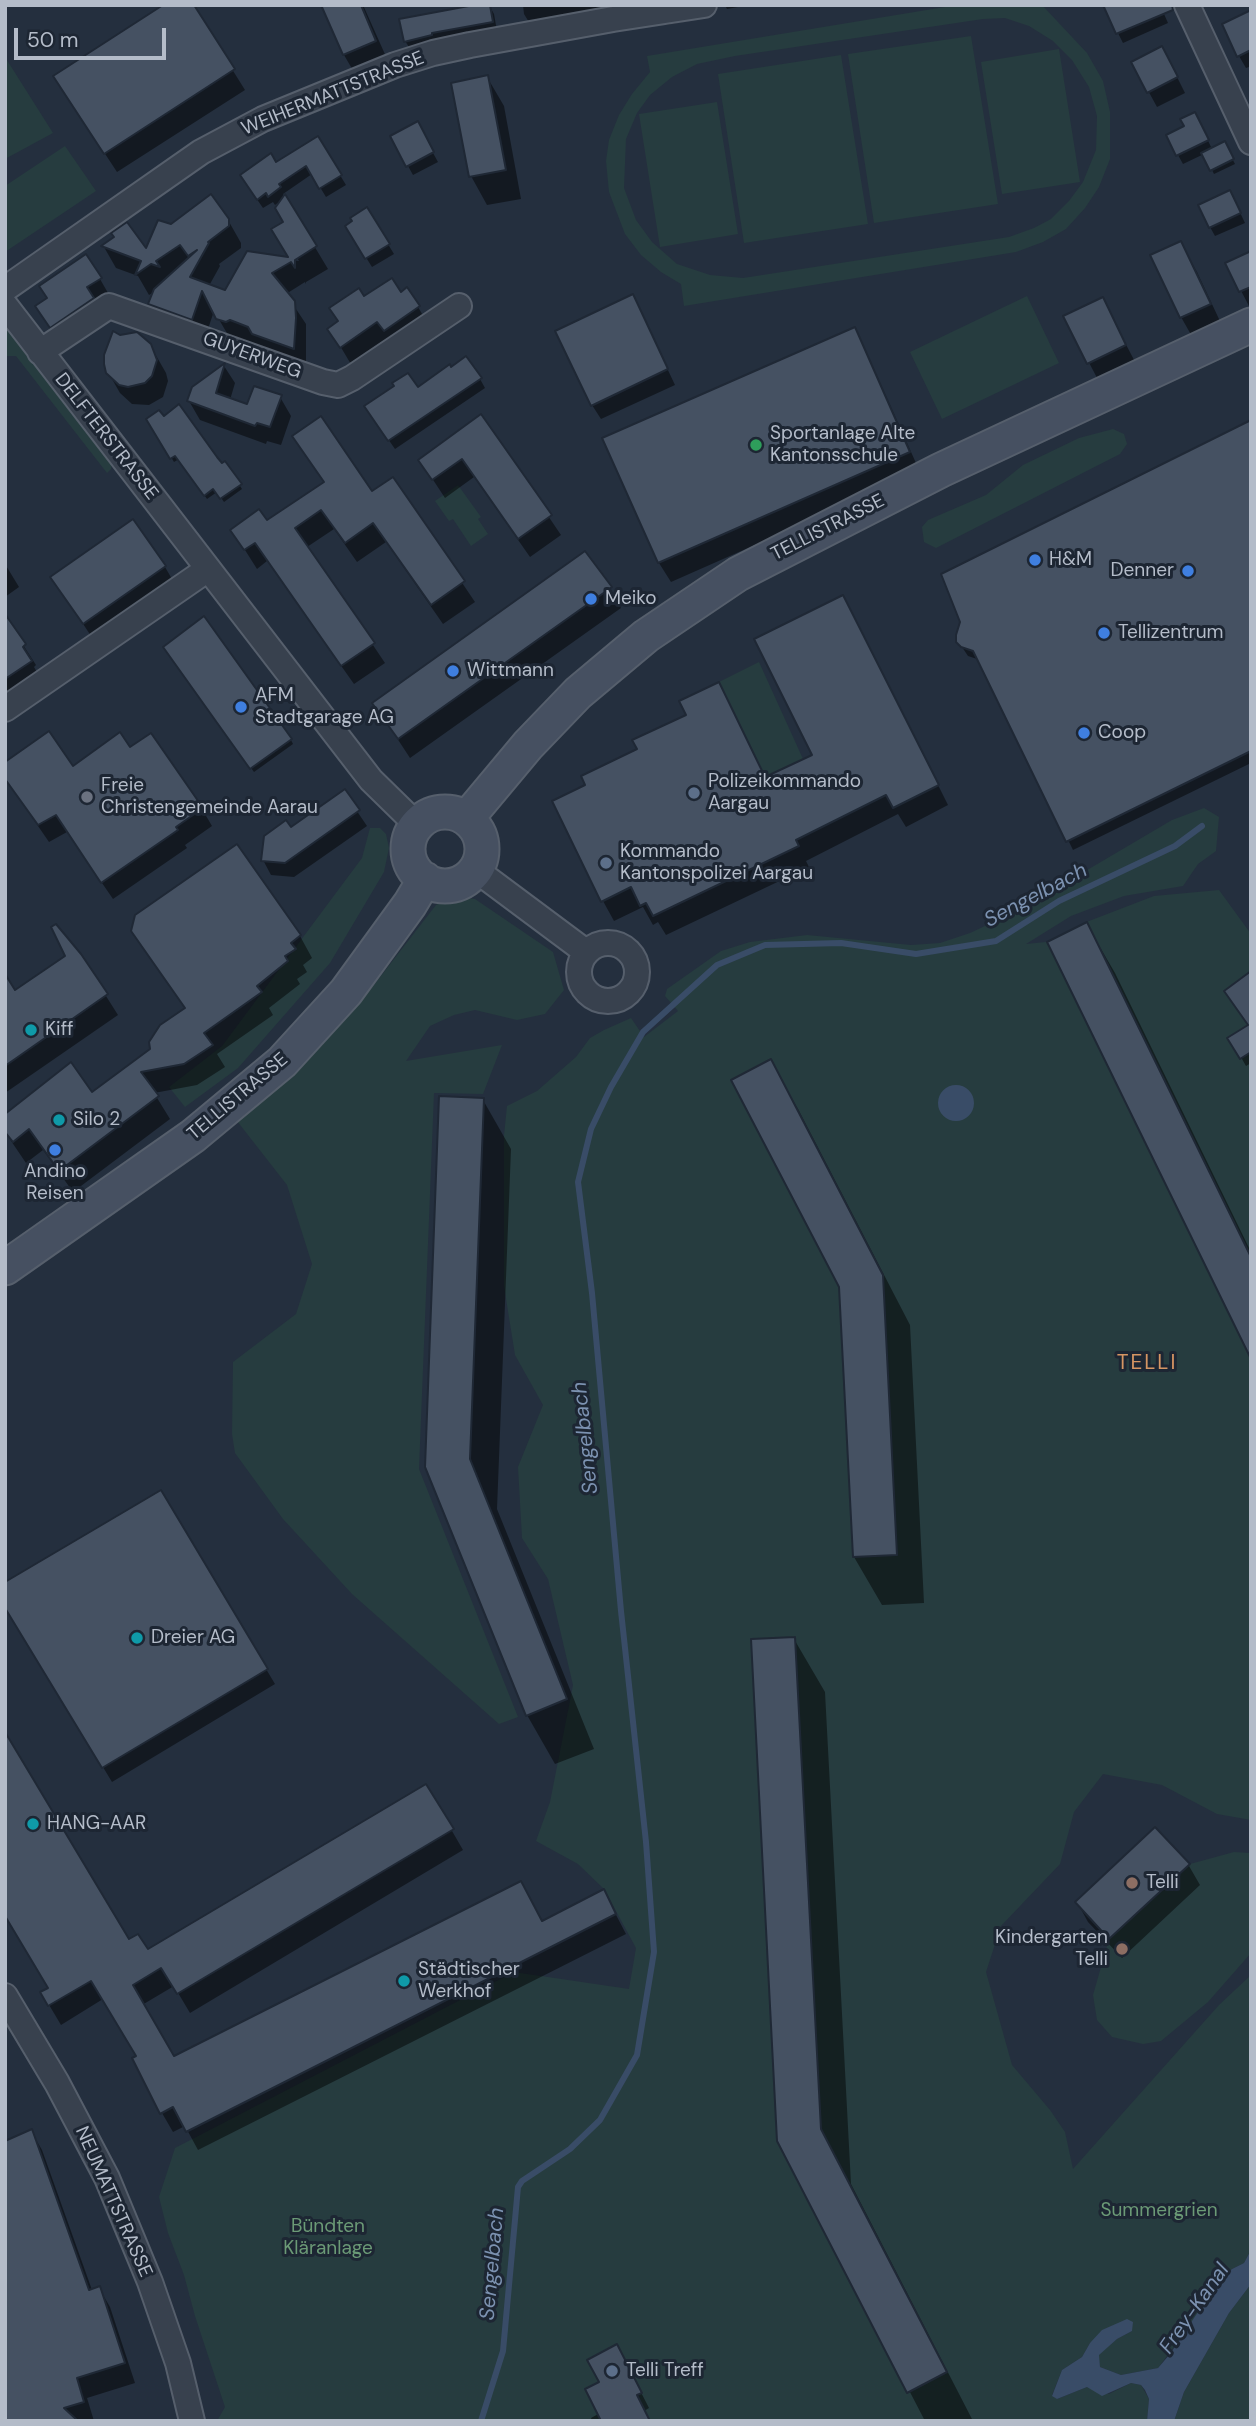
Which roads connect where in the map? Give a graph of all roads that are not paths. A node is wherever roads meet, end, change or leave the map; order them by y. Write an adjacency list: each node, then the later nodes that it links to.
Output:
1 (705, 5): 4 (street, WEIHERMATTSTRASSE)
2 (1187, 5): 3 (street)
3 (1251, 142)
4 (5, 289)
5 (5, 305): 8 (street, DELFTERSTRASSE)
6 (459, 306): 8 (street, GUYERWEG)
7 (1251, 325): 11 (main road, TELLISTRASSE)
8 (40, 352): 9 (street, DELFTERSTRASSE)
9 (208, 569): 10 (street); 12 (street, DELFTERSTRASSE)
10 (5, 709)
11 (467, 818): 12 (main road); 13 (main road)
12 (417, 825): 14 (main road)
13 (476, 870): 14 (main road); 15 (street)
14 (425, 879): 16 (main road, TELLISTRASSE)
15 (586, 952)
16 (5, 1268)
17 (5, 1996): 18 (street, NEUMATTSTRASSE)
18 (192, 2421)

